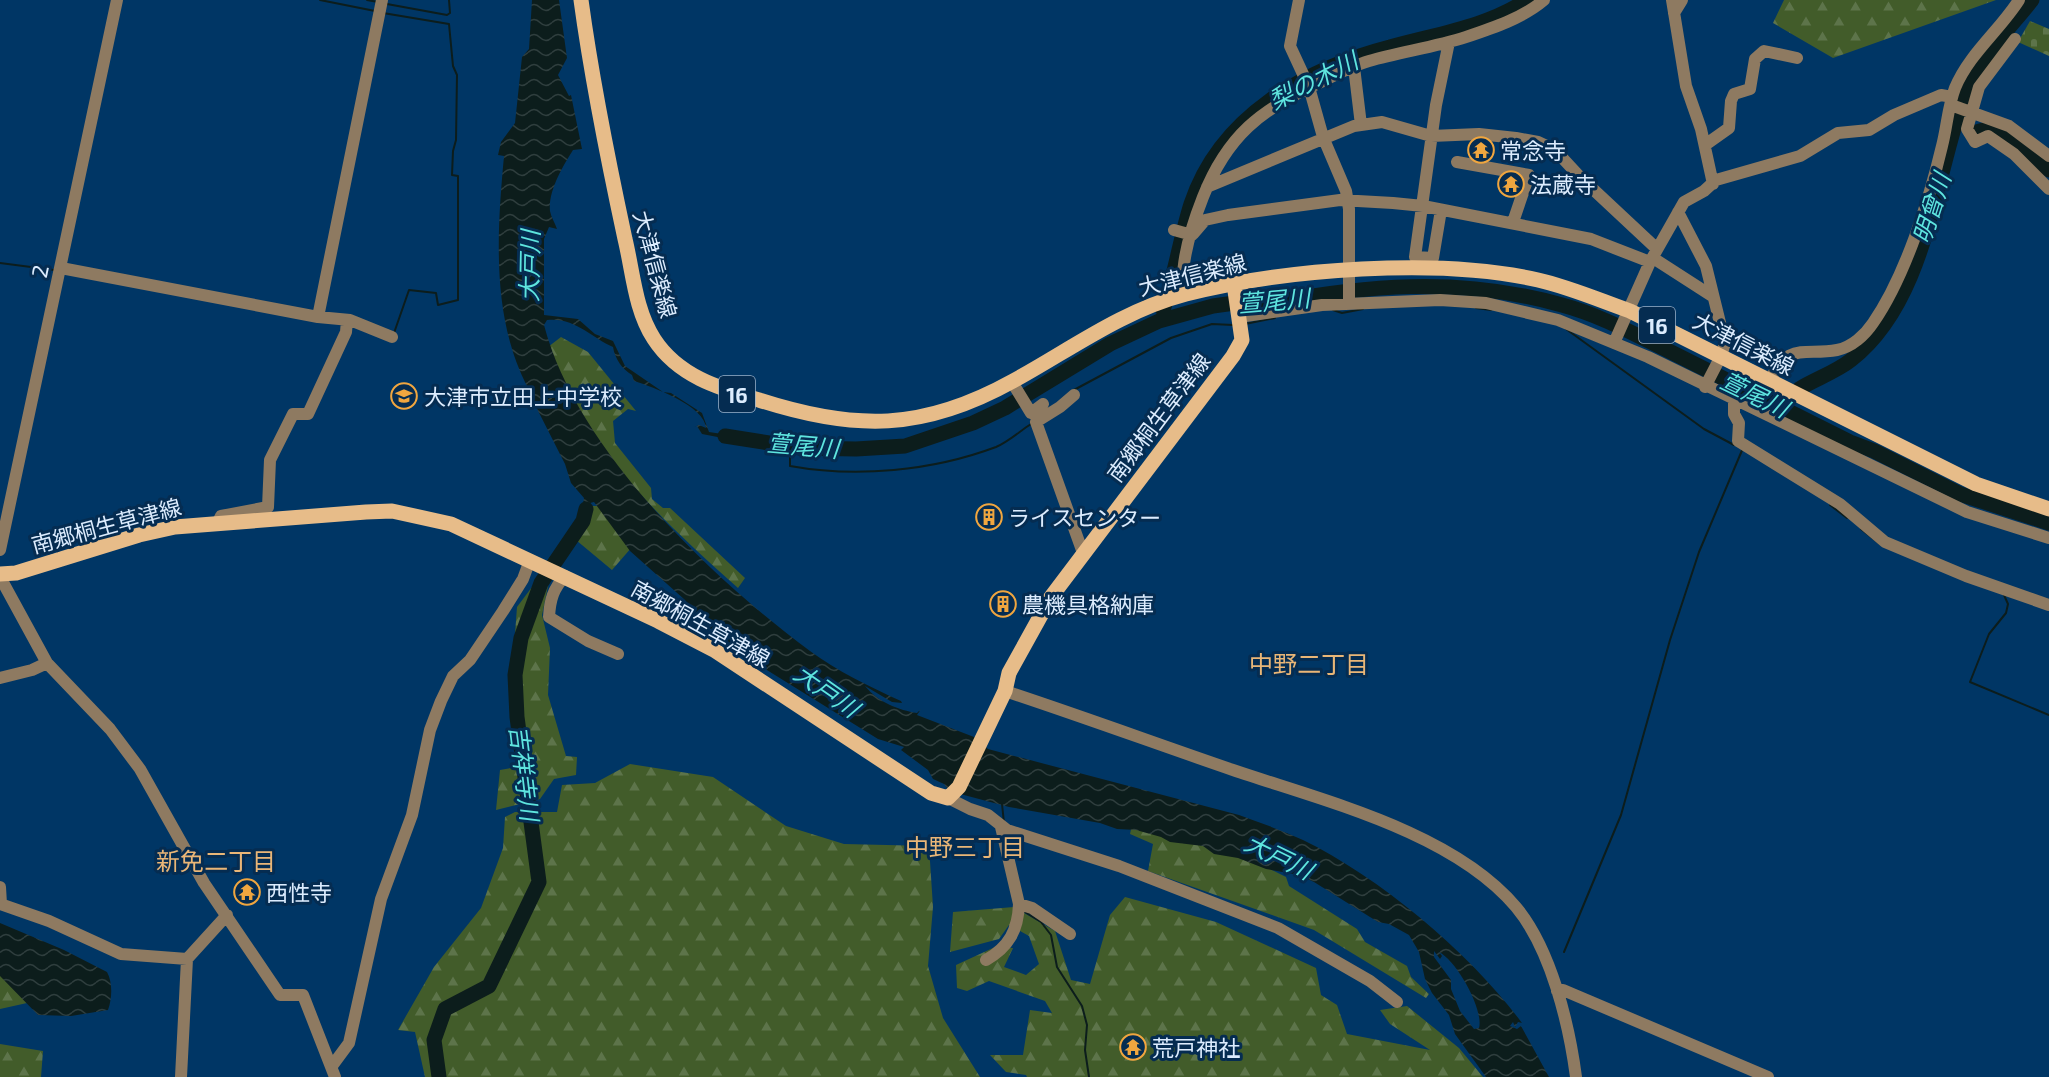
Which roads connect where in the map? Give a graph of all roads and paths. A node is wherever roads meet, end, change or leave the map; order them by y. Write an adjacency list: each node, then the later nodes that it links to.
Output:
1 (117, 0): 34 (street, 2)
2 (382, 0): 42 (street)
3 (581, 0): 48 (main road, 大津信楽線 / 16)
4 (1299, 0): 14 (street)
5 (1544, 0): 11 (street)
6 (1671, 0): 9 (street)
7 (1682, 0): 9 (street)
8 (2019, 0): 15 (street)
9 (1674, 13): 19 (street)
10 (2015, 39): 15 (street)
11 (1452, 40): 13 (street); 17 (street)
12 (1797, 58): 19 (street)
13 (1354, 67): 14 (street); 16 (street)
14 (1306, 81): 18 (street); 23 (street)
15 (1959, 106): 20 (street); 22 (street); 24 (street); 47 (street)
16 (1361, 125): 17 (street); 18 (street)
17 (1431, 136): 26 (street); 32 (street)
18 (1323, 137): 23 (street); 25 (street)
19 (1705, 145): 22 (street)
20 (2049, 156)
21 (1457, 162): 29 (street)
22 (1713, 184): 28 (street)
23 (1207, 187): 31 (street)
24 (2049, 189)
25 (1348, 201): 26 (street); 31 (street); 35 (street)
26 (1423, 206): 27 (street); 33 (street)
27 (1441, 210): 29 (street); 33 (street)
28 (1678, 212): 32 (street); 38 (street)
29 (1513, 222): 32 (street)
30 (1174, 230): 31 (street)
31 (1192, 235): 37 (street)
32 (1653, 257): 38 (street); 40 (street)
33 (1423, 263): 35 (main road, 大津信楽線 / 16); 40 (main road, 大津信楽線 / 16)
34 (62, 268): 42 (street); 56 (street, 2)
35 (1348, 275): 36 (main road, 大津信楽線 / 16); 39 (street)
36 (1234, 286): 37 (main road, 大津信楽線 / 16); 41 (main road, 南郷桐生草津線)
37 (1179, 296): 48 (main road, 大津信楽線 / 16)
38 (1712, 296): 46 (street)
39 (1349, 304): 41 (street); 45 (street)
40 (1628, 314): 45 (street); 46 (main road, 大津信楽線 / 16)
41 (1239, 315): 57 (main road, 南郷桐生草津線)
42 (318, 317): 43 (street)
43 (347, 320): 44 (street); 54 (street)
44 (392, 338)
45 (1615, 341): 49 (street)
46 (1719, 359): 47 (main road, 大津信楽線 / 16); 49 (street)
47 (1770, 381): 53 (main road, 大津信楽線 / 16)
48 (1014, 385): 52 (street)
49 (1706, 385): 51 (street)
50 (1074, 395): 57 (street)
51 (1734, 400): 55 (street); 61 (street)
52 (1043, 404)
53 (2049, 509)
54 (218, 522): 58 (main road, 南郷桐生草津線); 59 (main road, 南郷桐生草津線)
55 (2049, 538)
56 (0, 550)
57 (1083, 553): 65 (main road, 南郷桐生草津線)
58 (530, 560): 60 (main road, 南郷桐生草津線); 77 (street)
59 (0, 576): 63 (street)
60 (564, 576): 62 (street); 66 (main road, 南郷桐生草津線)
61 (2049, 605)
62 (618, 654)
63 (47, 663): 64 (street); 71 (street)
64 (0, 678)
65 (1005, 691): 66 (main road, 南郷桐生草津線); 75 (street)
66 (951, 796): 67 (street)
67 (1004, 828): 70 (street); 76 (street)
68 (0, 887): 69 (street)
69 (0, 904): 73 (street)
70 (1019, 904): 72 (street); 74 (street)
71 (227, 915): 73 (street); 77 (street)
72 (1070, 933)
73 (187, 959): 78 (street)
74 (986, 960)
75 (1557, 991): 79 (street); 80 (street)
76 (1397, 1002)
77 (334, 1071)
78 (181, 1077)
79 (1576, 1077)
80 (1768, 1077)

